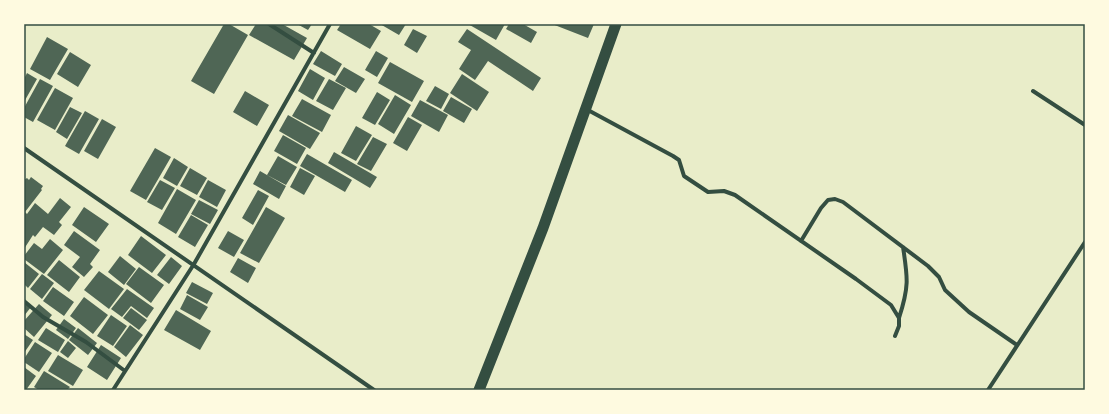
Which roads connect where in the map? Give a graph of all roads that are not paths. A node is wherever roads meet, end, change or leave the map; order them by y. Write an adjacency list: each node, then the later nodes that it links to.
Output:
1 (269, 24): 4 (street)
2 (330, 24): 4 (street)
3 (616, 24): 6 (highway)
4 (314, 53): 12 (street)
5 (1033, 91): 7 (street)
6 (586, 108): 9 (street); 20 (highway)
7 (1085, 125)
8 (24, 148): 12 (street)
9 (801, 241): 11 (street); 14 (street)
10 (1085, 242): 16 (street)
11 (903, 247): 14 (street); 16 (street)
12 (194, 264): 17 (street); 19 (street)
13 (24, 301): 17 (street)
14 (899, 318): 15 (street)
15 (894, 336)
16 (1017, 345): 21 (street)
17 (124, 371): 18 (street)
18 (113, 390)
19 (374, 390)
20 (479, 390)
21 (988, 390)

